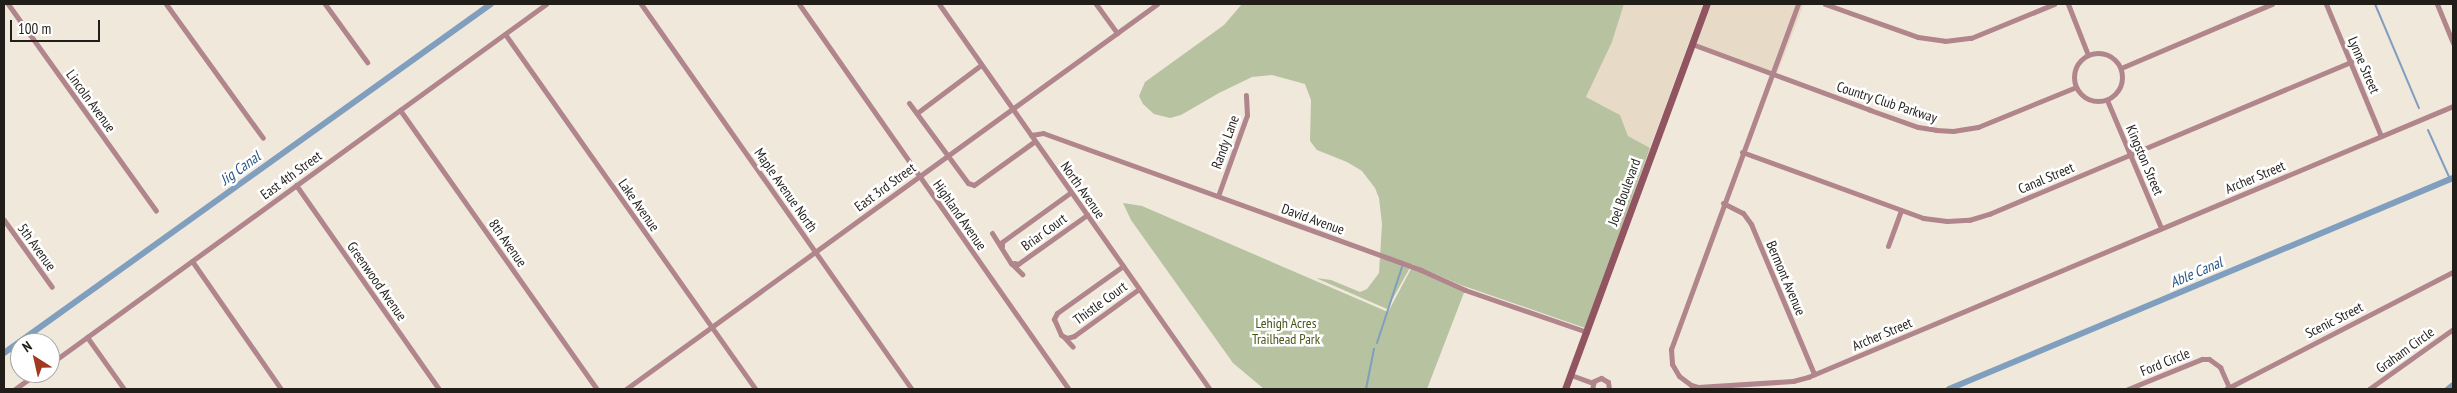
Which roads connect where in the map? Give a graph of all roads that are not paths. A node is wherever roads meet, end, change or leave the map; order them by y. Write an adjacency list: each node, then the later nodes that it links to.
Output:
1 (8, 4): 49 (street, Lincoln Avenue)
2 (166, 4): 38 (street)
3 (325, 4): 23 (street)
4 (546, 4): 19 (street, East 4th Street)
5 (641, 4): 56 (street, Maple Avenue North)
6 (798, 4): 43 (street, Highland Avenue)
7 (938, 4): 25 (street, North Avenue)
8 (1096, 4): 18 (street)
9 (1157, 4): 18 (street, East 3rd Street)
10 (1707, 4): 21 (main road, Joel Boulevard)
11 (1798, 4): 27 (street, Archer Street)
12 (1825, 4): 13 (street)
13 (2054, 4)
14 (2068, 4): 22 (street)
15 (2272, 4): 26 (street)
16 (2326, 4): 24 (street, Lynne Street)
17 (2437, 4): 20 (street)
18 (1117, 33): 33 (street, East 3rd Street)
19 (504, 34): 34 (street, East 4th Street); 64 (street, Lake Avenue)
20 (2453, 43)
21 (1692, 44): 27 (street, Country Club Parkway); 66 (main road, Joel Boulevard)
22 (2088, 55): 26 (street); 28 (street)
23 (367, 62)
24 (2351, 62): 37 (street, Lynne Street); 41 (street, Canal Street)
25 (981, 65): 33 (street, North Avenue); 35 (street)
26 (2121, 68): 30 (street)
27 (1771, 73): 28 (street, Country Club Parkway); 40 (street, Archer Street)
28 (2076, 87): 30 (street)
29 (1246, 96): 46 (street, Randy Lane)
30 (2107, 100): 41 (street, Kingston Street)
31 (910, 102): 35 (street)
32 (2453, 106): 37 (street, Archer Street)
33 (1012, 109): 36 (street, North Avenue); 42 (street, East 3rd Street)
34 (400, 110): 44 (street, East 4th Street); 77 (street, 8th Avenue)
35 (916, 112): 42 (street)
36 (1031, 135): 39 (street, North Avenue); 46 (street, David Avenue)
37 (2381, 136): 52 (street, Archer Street)
38 (263, 138)
39 (1036, 141): 42 (street); 45 (street, North Avenue)
40 (1742, 152): 47 (street, Archer Street); 48 (street, Canal Street)
41 (2130, 154): 48 (street, Canal Street); 52 (street, Kingston Street)
42 (948, 156): 43 (street, East 3rd Street)
43 (920, 176): 56 (street, East 3rd Street); 81 (street, Highland Avenue)
44 (296, 185): 57 (street, East 4th Street); 76 (street, Greenwood Avenue)
45 (1071, 192): 50 (street, North Avenue); 54 (street, Briar Court)
46 (1218, 196): 66 (street, David Avenue)
47 (1723, 203): 71 (street, Bermont Avenue); 71 (street, Archer Street)
48 (1901, 210): 55 (street)
49 (156, 211)
50 (1087, 215): 58 (street, Briar Court); 59 (street, North Avenue)
51 (4, 220): 62 (street, 5th Avenue)
52 (2162, 228): 71 (street, Archer Street)
53 (992, 233): 54 (street, Briar Court)
54 (1002, 246): 58 (street, Briar Court)
55 (1888, 246)
56 (815, 252): 64 (street, East 3rd Street); 80 (street, Maple Avenue North)
57 (192, 262): 68 (street, East 4th Street); 75 (street)
58 (1014, 263): 61 (street, Briar Court)
59 (1123, 266): 63 (street, North Avenue); 67 (street, Thistle Court)
60 (2453, 272): 86 (street, Scenic Street)
61 (1022, 274)
62 (52, 287)
63 (1139, 289): 67 (street, Thistle Court); 82 (street, North Avenue)
64 (711, 328): 78 (street, East 3rd Street); 79 (street, Lake Avenue)
65 (2453, 329): 87 (street, Graham Circle)
66 (1587, 332): 72 (main road, Joel Boulevard)
67 (1064, 336): 69 (street)
68 (88, 337): 70 (street, East 4th Street); 74 (street)
69 (1073, 347)
70 (60, 357)
71 (1814, 374)
72 (1570, 376): 73 (street); 83 (main road, Joel Boulevard)
73 (1592, 386): 84 (street)
74 (124, 389)
75 (281, 389)
76 (439, 389)
77 (597, 389)
78 (626, 389)
79 (755, 389)
80 (912, 389)
81 (1070, 389)
82 (1210, 389)
83 (1565, 389)
84 (1609, 389)
85 (2128, 389): 86 (street, Ford Circle)
86 (2229, 389)
87 (2369, 389)

